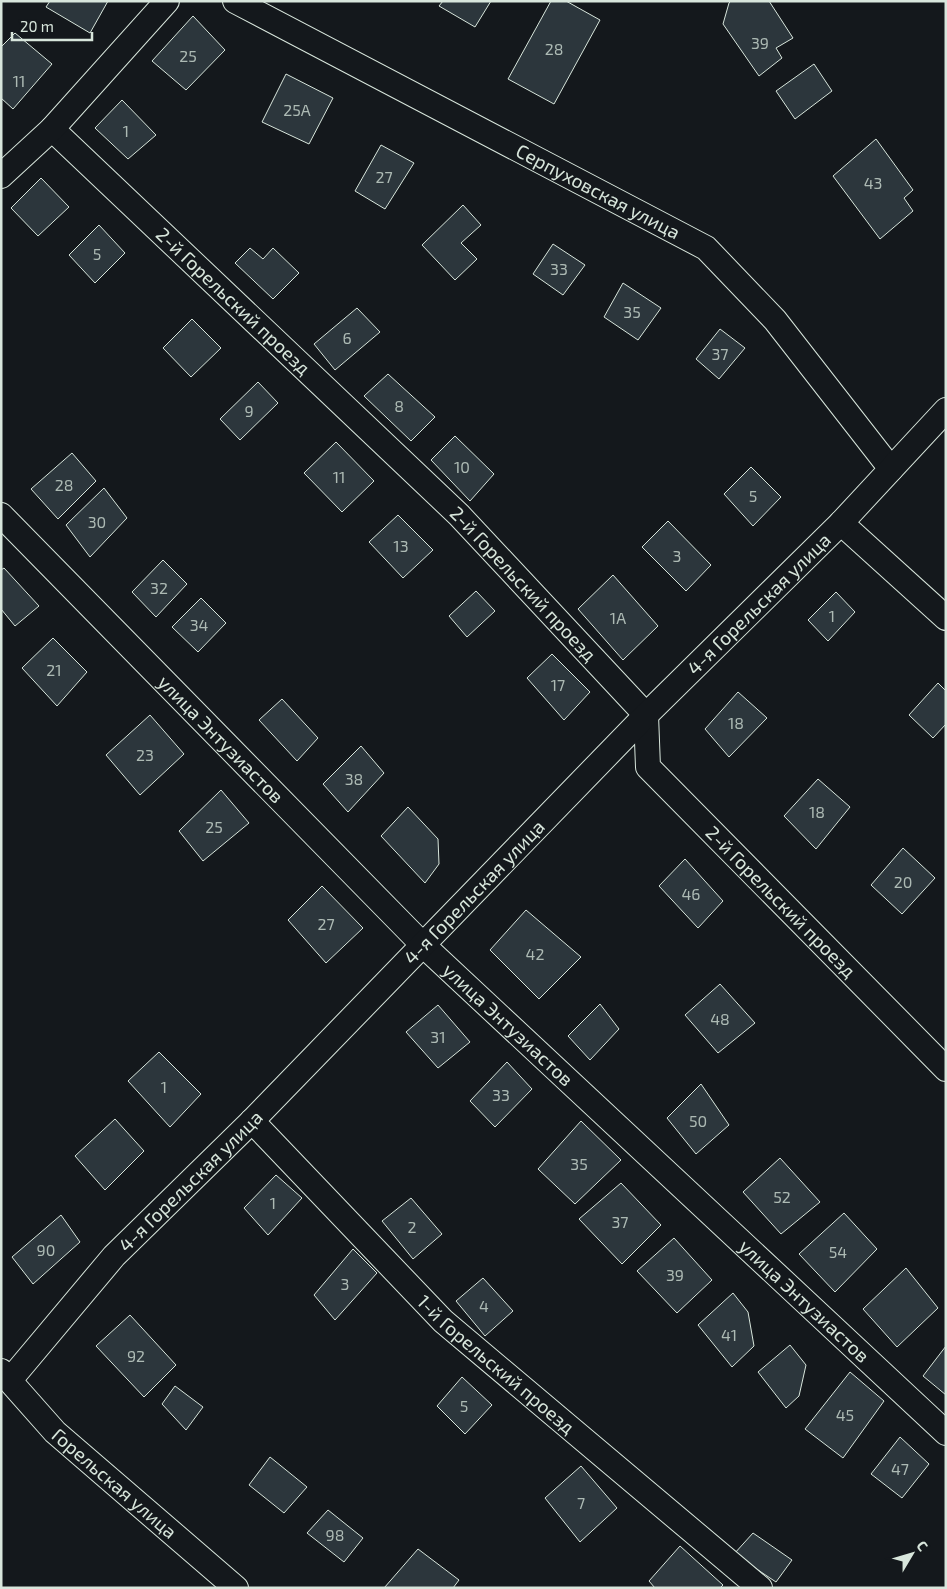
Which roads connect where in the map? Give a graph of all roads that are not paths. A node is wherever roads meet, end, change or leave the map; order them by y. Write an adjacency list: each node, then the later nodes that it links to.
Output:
1 (167, 1): 3 (street)
2 (235, 1): 6 (street, Серпуховская улица)
3 (52, 129): 4 (street); 10 (street, 2-й Горельский проезд)
4 (1, 176)
5 (946, 410): 6 (street, 4-я Горельская улица)
6 (890, 469): 8 (street, 4-я Горельская улица)
7 (1, 515): 11 (street, улица Энтузиастов)
8 (842, 523): 9 (street); 10 (street, 4-я Горельская улица)
9 (946, 618)
10 (646, 715): 11 (street, 4-я Горельская улица); 12 (street, 2-й Горельский проезд)
11 (423, 945): 13 (street, 4-я Горельская улица); 15 (street, улица Энтузиастов)
12 (946, 1069)
13 (252, 1121): 14 (street, 4-я Горельская улица); 17 (street, 1-й Горельский проезд)
14 (6, 1375): 16 (street, Горельская улица)
15 (946, 1433)
16 (227, 1585)
17 (760, 1588)

